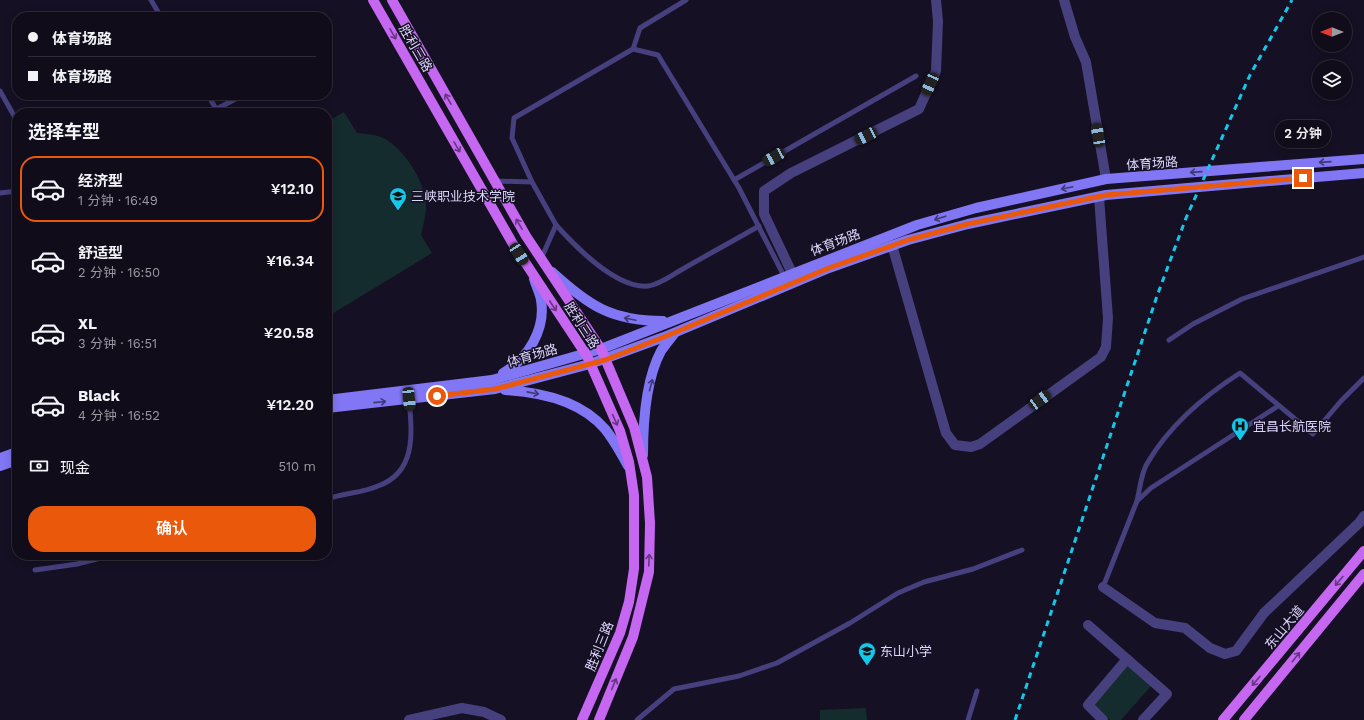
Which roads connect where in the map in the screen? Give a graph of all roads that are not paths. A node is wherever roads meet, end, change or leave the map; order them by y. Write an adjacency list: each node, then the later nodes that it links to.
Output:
1 (151, 0): 7 (lane)
2 (373, 0): 28 (main road, 胜利三路, one-way to 28)
3 (392, 0): 18 (main road, 胜利三路, one-way to 3)
4 (686, 0): 8 (lane)
5 (936, 0): 29 (street)
6 (1064, 0): 16 (street)
7 (159, 12)
8 (633, 49): 17 (lane); 19 (lane)
9 (916, 76): 17 (lane)
10 (0, 91): 13 (lane)
11 (233, 100): 12 (lane)
12 (218, 108)
13 (12, 112)
14 (1364, 159): 16 (main road, 体育场路, one-way to 16)
15 (1364, 173): 22 (main road, 体育场路)
16 (1106, 179): 29 (main road, 体育场路, one-way to 29)
17 (734, 180): 24 (lane)
18 (495, 181): 19 (lane); 27 (main road, 胜利三路, one-way to 18)
19 (532, 182): 23 (lane)
20 (12, 192): 21 (lane)
21 (0, 193)
22 (1098, 197): 25 (main road, 体育场路); 25 (street)
23 (556, 225): 24 (lane); 27 (lane)
24 (759, 226): 29 (lane)
25 (892, 245): 31 (main road, 体育场路)
26 (1364, 257): 32 (lane)
27 (544, 262): 30 (main road, one-way to 27); 33 (main road, 胜利三路)
28 (532, 273): 34 (main road, 胜利三路, one-way to 34); 38 (main road)
29 (788, 274): 30 (main road, 体育场路)
30 (669, 321): 33 (main road, 体育场路)
31 (675, 333): 35 (main road, 体育场路); 46 (main road, one-way to 31)
32 (1169, 340)
33 (601, 348): 34 (main road, 体育场路); 35 (main road, 胜利三路)
34 (584, 353): 36 (main road, 胜利三路); 38 (main road, 体育场路)
35 (605, 360): 36 (main road, 体育场路); 46 (main road, 胜利三路)
36 (590, 364): 38 (main road, 体育场路); 47 (main road, 胜利三路, one-way to 47)
37 (1364, 378): 41 (lane)
38 (493, 385): 39 (main road, 体育场路); 40 (main road, 体育场路); 47 (main road, one-way to 47)
39 (409, 399): 42 (main road, 体育场路, one-way to 39); 48 (lane)
40 (332, 400)
41 (1278, 406): 49 (lane); 49 (lane)
42 (332, 407)
43 (12, 455): 45 (main road)
44 (12, 460): 45 (main road)
45 (1, 461)
46 (643, 465): 63 (main road, 胜利三路, one-way to 46)
47 (630, 470): 62 (main road, 胜利三路)
48 (332, 498)
49 (1137, 500): 56 (lane)
50 (1362, 522): 56 (street)
51 (1022, 550): 64 (lane)
52 (1364, 551): 68 (main road, 东山大道, one-way to 68)
53 (93, 560): 54 (lane)
54 (36, 570)
55 (1364, 574): 69 (main road, one-way to 55)
56 (1103, 587)
57 (1088, 625): 58 (street)
58 (1127, 660): 66 (street); 67 (street)
59 (977, 691): 65 (lane)
60 (409, 720): 61 (street)
61 (501, 720)
62 (582, 720)
63 (599, 720)
64 (637, 720)
65 (968, 720)
66 (1103, 720)
67 (1144, 720)
68 (1223, 720)
69 (1244, 720)

